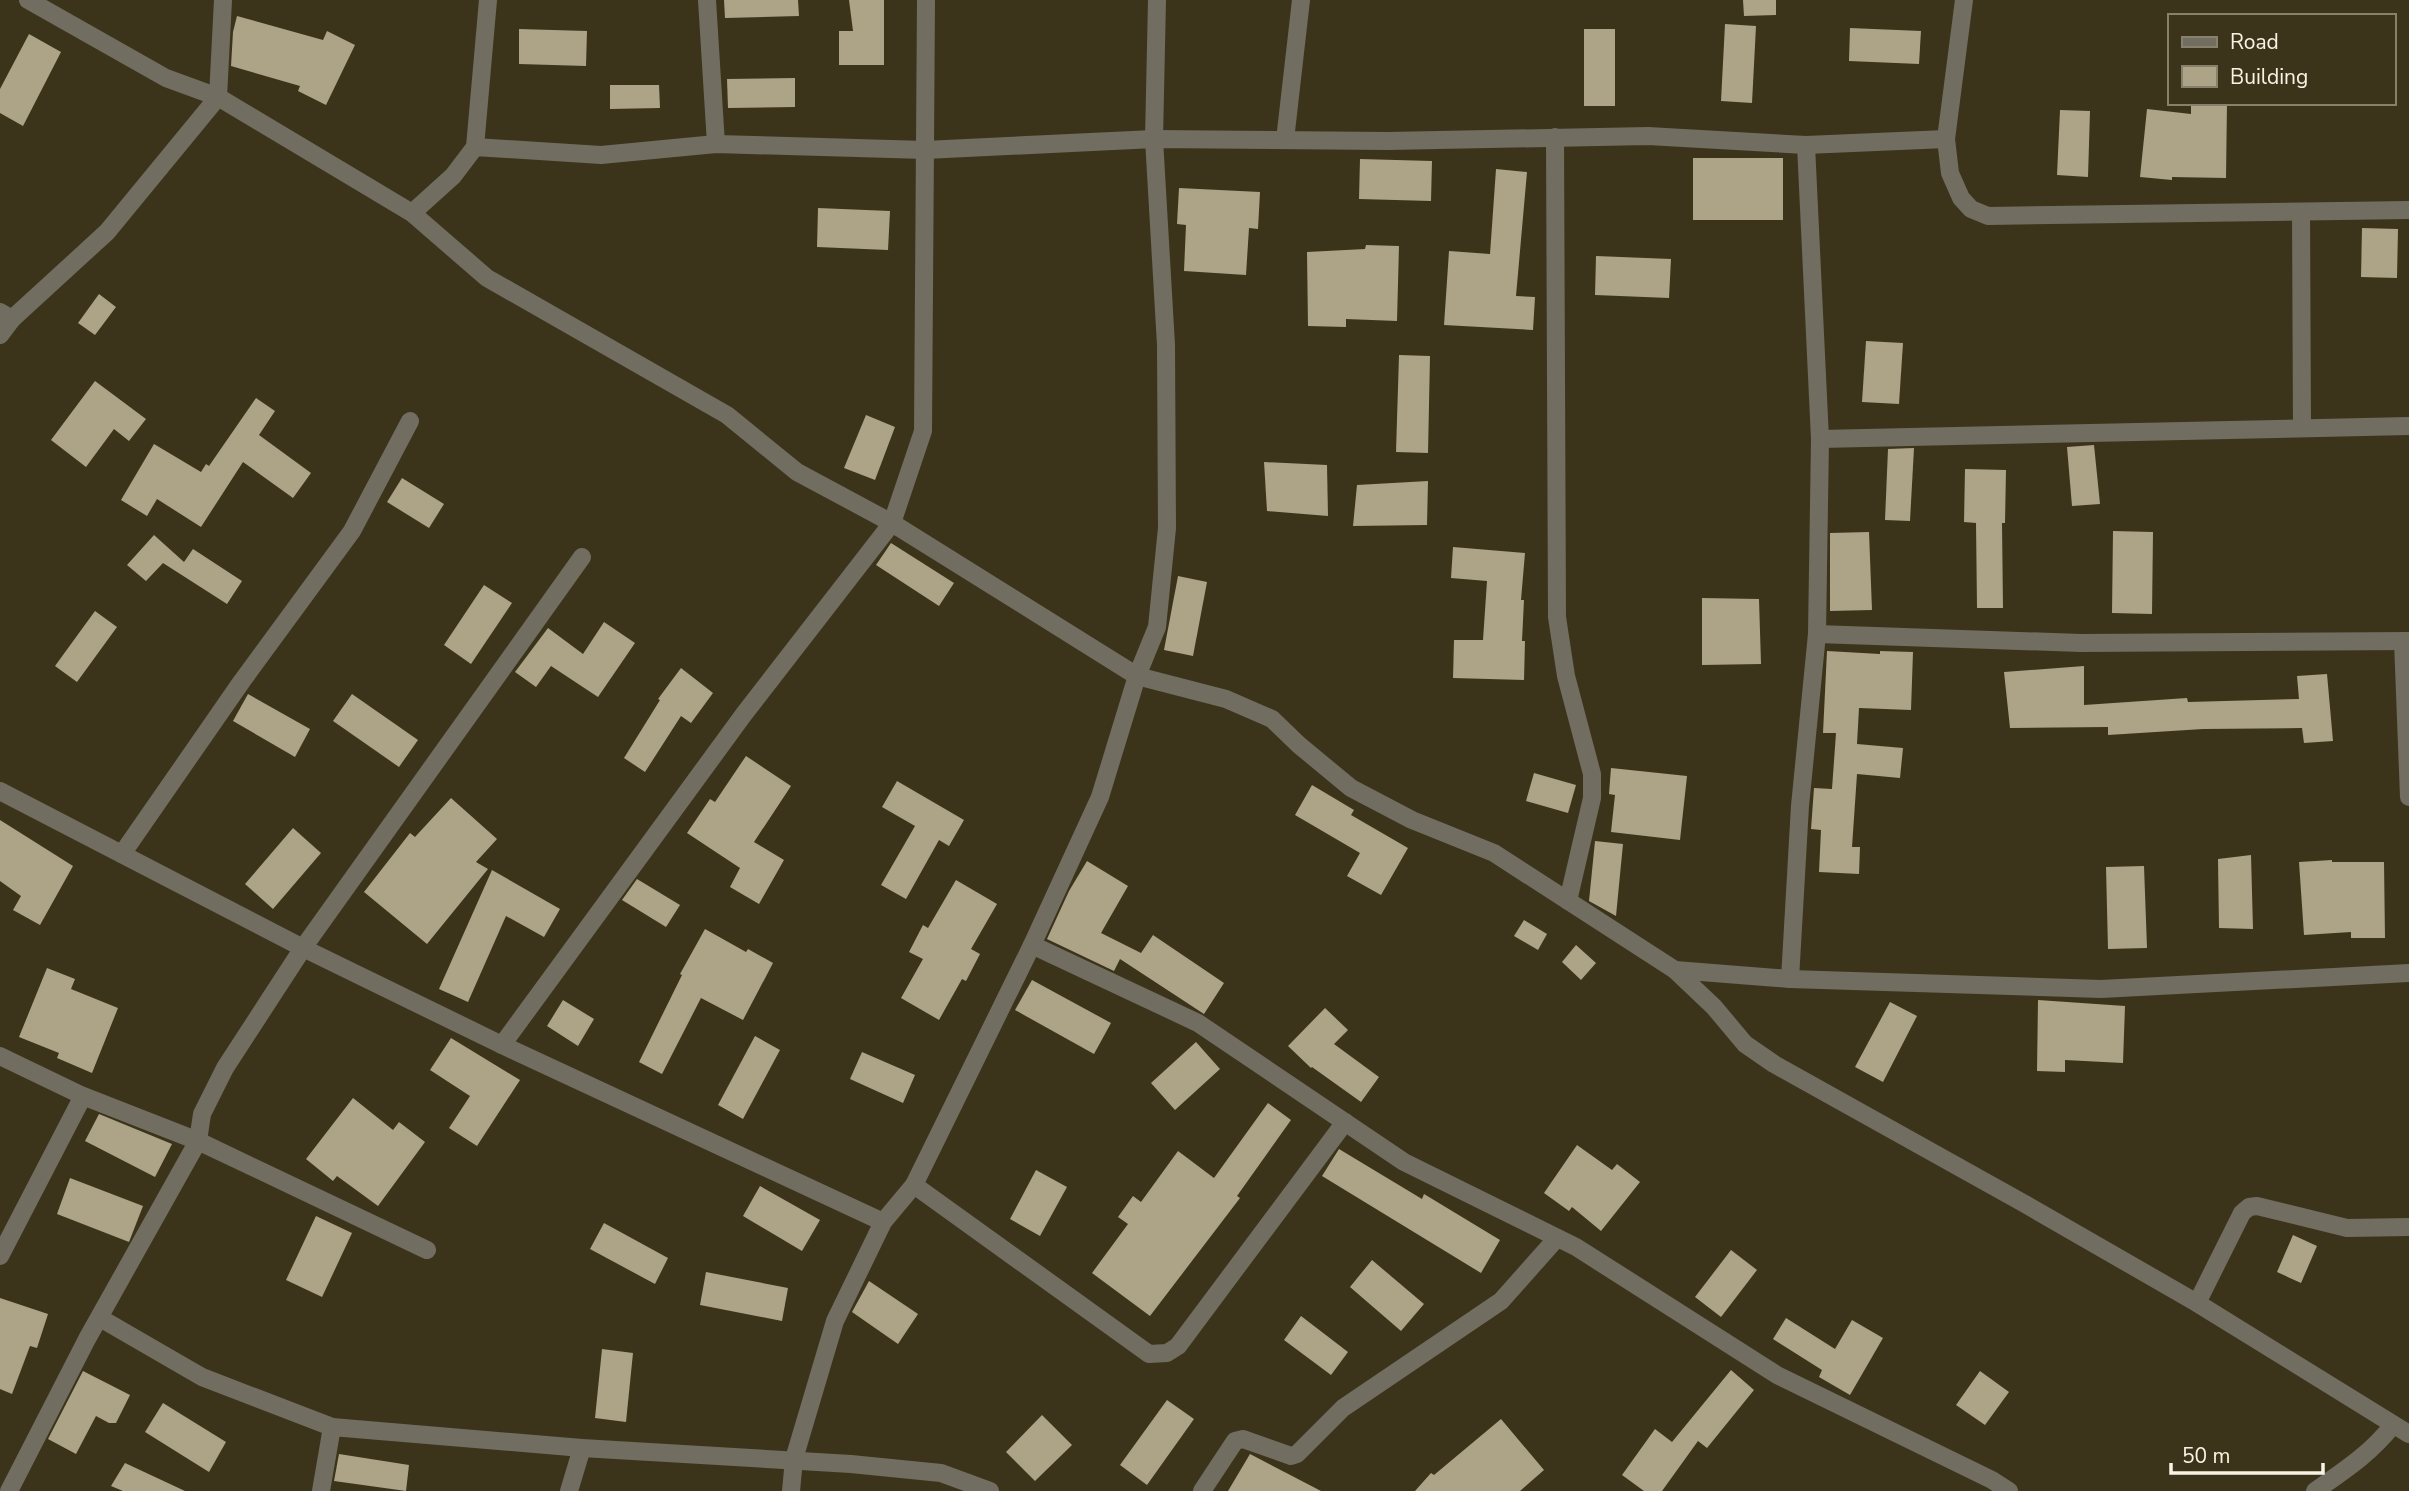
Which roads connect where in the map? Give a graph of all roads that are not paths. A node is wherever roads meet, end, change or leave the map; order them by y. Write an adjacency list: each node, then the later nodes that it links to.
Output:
1 (28, 0): 9 (street)
2 (223, 0): 9 (street)
3 (488, 0): 16 (street)
4 (707, 0): 14 (street)
5 (926, 0): 17 (street)
6 (1157, 0): 11 (street)
7 (1301, 0): 13 (street)
8 (1964, 0): 12 (street)
9 (218, 97): 20 (street); 21 (street)
10 (1555, 137): 13 (street); 15 (street); 35 (street)
11 (1154, 139): 13 (street); 17 (street); 31 (street)
12 (1945, 139): 15 (street); 19 (street)
13 (1285, 141)
14 (716, 144): 16 (street); 17 (street)
15 (1806, 145): 26 (street)
16 (475, 147): 20 (street)
17 (925, 150): 27 (street)
18 (2409, 210): 19 (street)
19 (2301, 212): 25 (street)
20 (412, 213): 27 (street)
21 (6, 316): 22 (street)
22 (0, 335)
23 (410, 421): 34 (street)
24 (2409, 426): 25 (street)
25 (2302, 428): 26 (street)
26 (1820, 439): 29 (street)
27 (892, 523): 31 (street); 41 (street)
28 (582, 557): 37 (street)
29 (1817, 634): 30 (street); 40 (street)
30 (2406, 641): 33 (street)
31 (1137, 676): 35 (street); 36 (street)
32 (0, 791): 34 (street)
33 (2409, 797)
34 (122, 854): 37 (street)
35 (1568, 901): 38 (street)
36 (1032, 945): 44 (street); 46 (street)
37 (303, 948): 41 (street); 45 (street)
38 (1675, 970): 40 (street); 52 (street)
39 (2409, 972): 40 (street)
40 (1790, 979)
41 (502, 1045): 47 (street)
42 (0, 1056): 43 (street)
43 (83, 1096): 45 (street); 51 (street)
44 (1345, 1122): 46 (street); 49 (street)
45 (198, 1141): 50 (street); 53 (street)
46 (914, 1185): 47 (street)
47 (883, 1222): 57 (street)
48 (2409, 1227): 52 (street)
49 (1557, 1238): 63 (street); 64 (street)
50 (427, 1250)
51 (0, 1256)
52 (2197, 1303): 55 (street)
53 (100, 1318): 54 (street); 58 (street)
54 (332, 1427): 56 (street); 59 (street)
55 (2401, 1429): 65 (street)
56 (582, 1448): 57 (street); 60 (street)
57 (794, 1459): 61 (street); 62 (street)
58 (9, 1491)
59 (321, 1491)
60 (569, 1491)
61 (791, 1491)
62 (990, 1491)
63 (1202, 1491)
64 (2009, 1491)
65 (2315, 1491)

